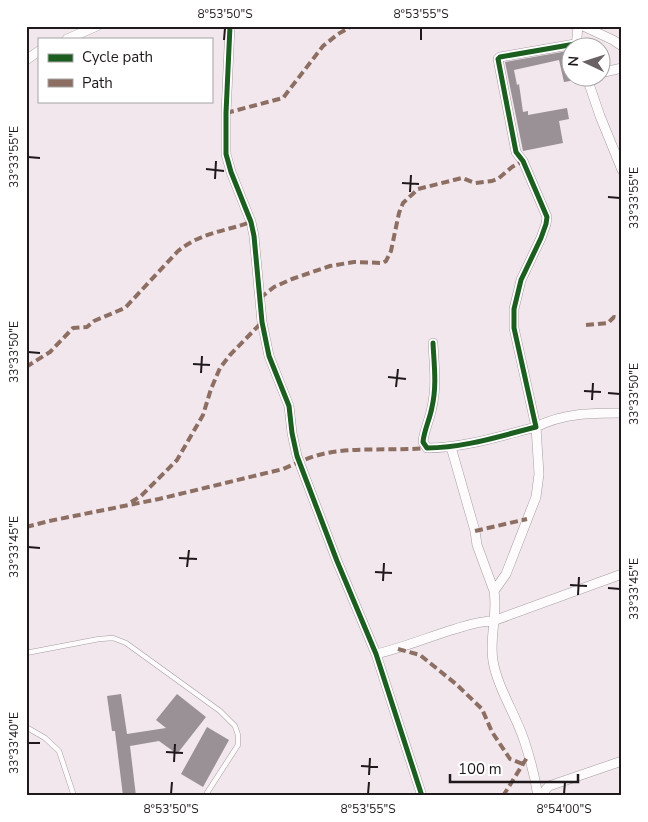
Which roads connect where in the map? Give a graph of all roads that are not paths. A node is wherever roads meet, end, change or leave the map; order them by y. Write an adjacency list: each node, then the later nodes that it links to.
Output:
1 (97, 26): 4 (street)
2 (230, 26): 19 (street)
3 (583, 26): 5 (street)
4 (69, 38)
5 (622, 46)
6 (560, 48): 13 (street)
7 (38, 52): 8 (street)
8 (26, 60)
9 (590, 88): 10 (street)
10 (622, 170)
11 (433, 343): 14 (street)
12 (622, 413): 13 (street)
13 (536, 427): 14 (street); 16 (street)
14 (452, 447): 16 (street)
15 (622, 574): 17 (street)
16 (494, 591): 17 (street)
17 (493, 621): 19 (street); 25 (street)
18 (26, 653): 23 (lane)
19 (376, 654): 24 (street)
20 (26, 727): 22 (lane)
21 (622, 761): 25 (street)
22 (74, 796)
23 (206, 796)
24 (422, 796)
25 (539, 796)

